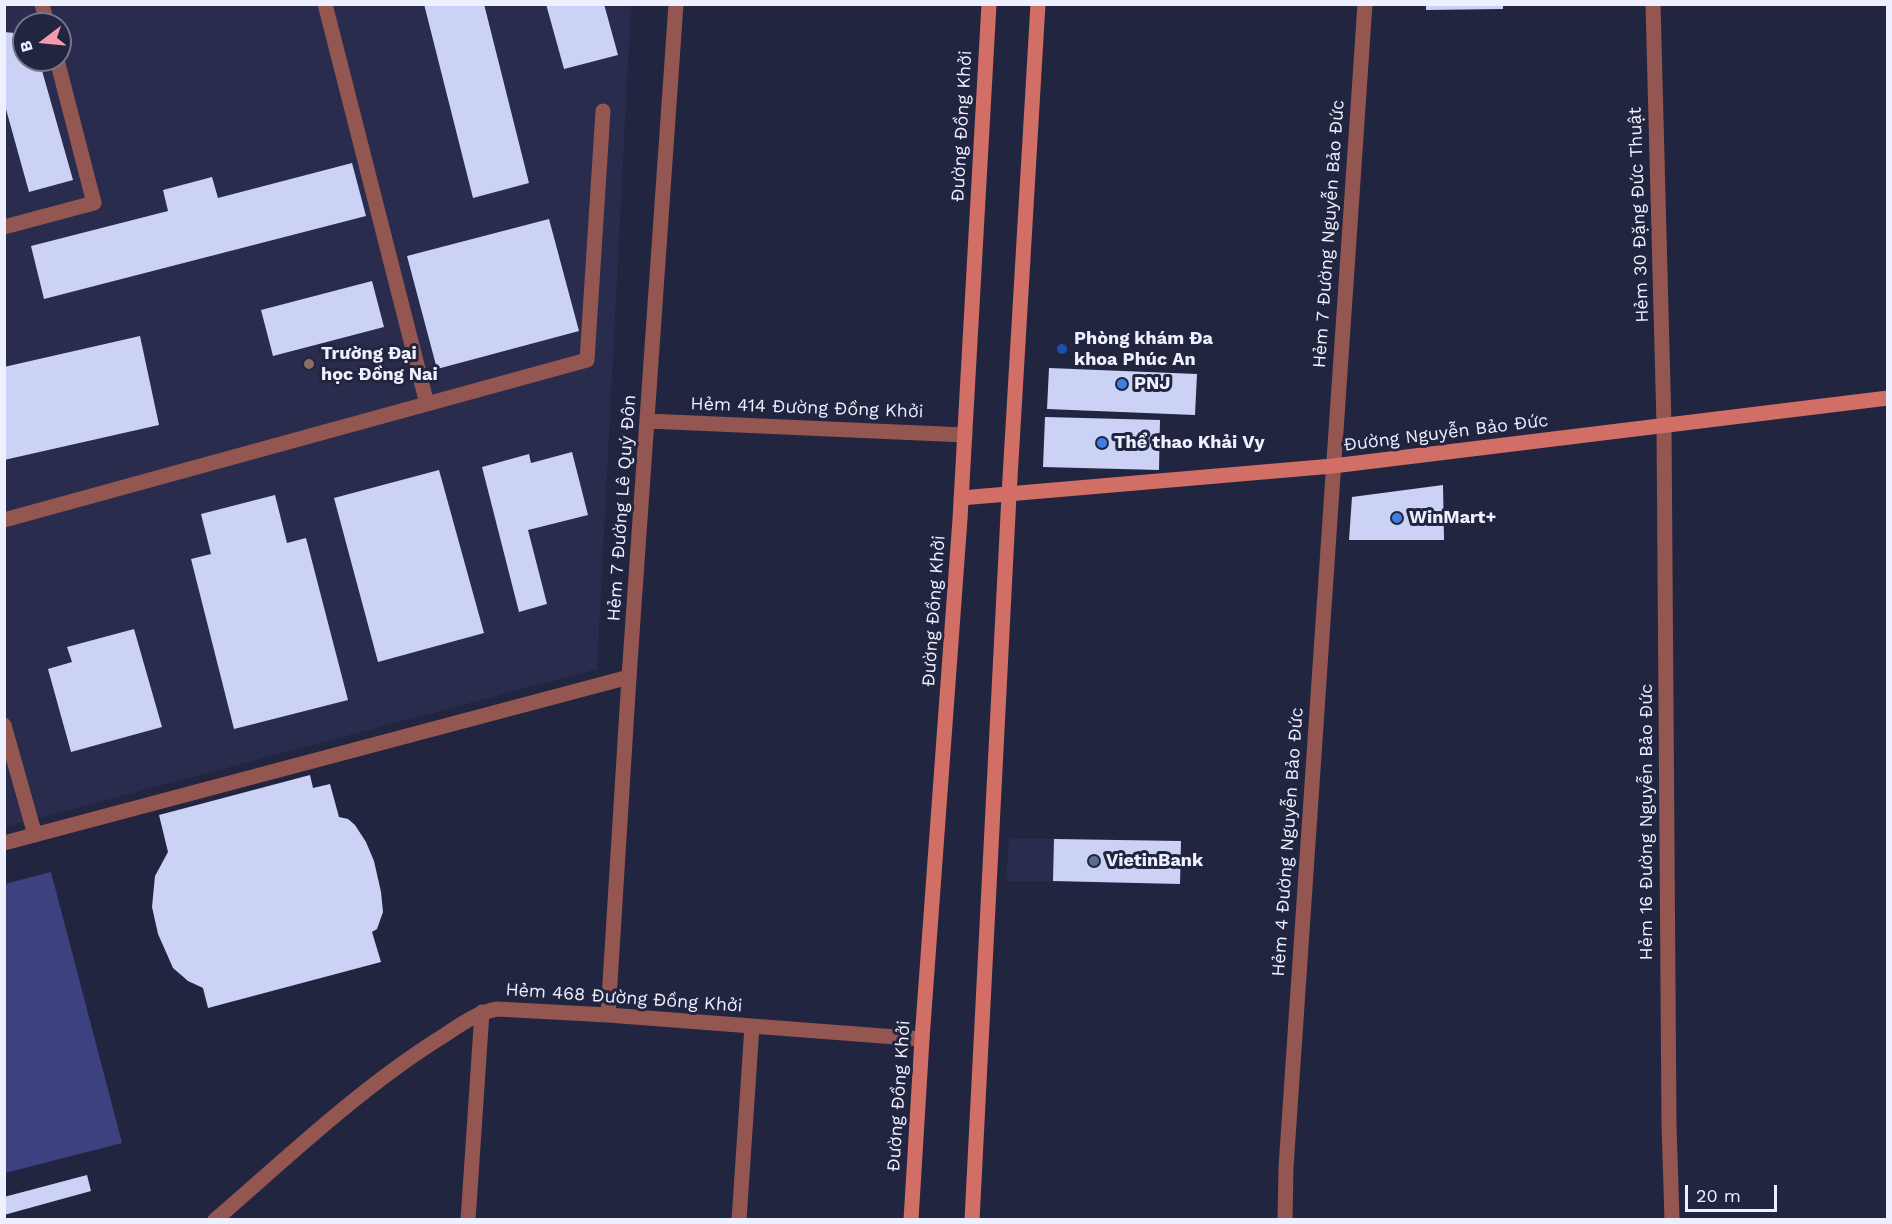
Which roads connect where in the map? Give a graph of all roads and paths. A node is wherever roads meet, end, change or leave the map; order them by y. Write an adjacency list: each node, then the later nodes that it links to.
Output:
1 (325, 4): 11 (street)
2 (676, 4): 12 (street, Hẻm 7 Đường Lê Quý Đôn)
3 (989, 4): 14 (main road, Đường Đồng Khởi)
4 (1038, 4): 16 (main road)
5 (1365, 4): 15 (street, Hẻm 7 Đường Nguyễn Bảo Đức)
6 (1653, 4): 13 (street, Hẻm 30 Đặng Đức Thuật)
7 (60, 72): 9 (street)
8 (603, 111): 11 (street)
9 (4, 227)
10 (1887, 398): 13 (main road, Đường Nguyễn Bảo Đức)
11 (427, 404): 18 (street)
12 (648, 421): 14 (street, Hẻm 414 Đường Đồng Khởi); 19 (street, Hẻm 7 Đường Lê Quý Đôn)
13 (1664, 425): 15 (main road, Đường Nguyễn Bảo Đức); 33 (street, Hẻm 16 Đường Nguyễn Bảo Đức)
14 (965, 435): 17 (main road, Đường Đồng Khởi)
15 (1333, 466): 16 (main road, Đường Nguyễn Bảo Đức); 32 (street, Hẻm 4 Đường Nguyễn Bảo Đức)
16 (1009, 495): 17 (main road, Đường Nguyễn Bảo Đức); 31 (main road)
17 (961, 498): 26 (main road, Đường Đồng Khởi)
18 (4, 520)
19 (629, 677): 21 (street); 24 (street, Hẻm 7 Đường Lê Quý Đôn)
20 (4, 724): 21 (street)
21 (35, 835): 22 (street)
22 (4, 843)
23 (482, 1012): 24 (street, Hẻm 468 Đường Đồng Khởi); 27 (street, Hẻm 468 Đường Đồng Khởi); 28 (street)
24 (608, 1015): 25 (street, Hẻm 468 Đường Đồng Khởi)
25 (752, 1026): 26 (street, Hẻm 468 Đường Đồng Khởi); 29 (street)
26 (922, 1039): 30 (main road, Đường Đồng Khởi)
27 (215, 1220)
28 (468, 1220)
29 (739, 1220)
30 (911, 1220)
31 (972, 1220)
32 (1285, 1220)
33 (1672, 1220)

